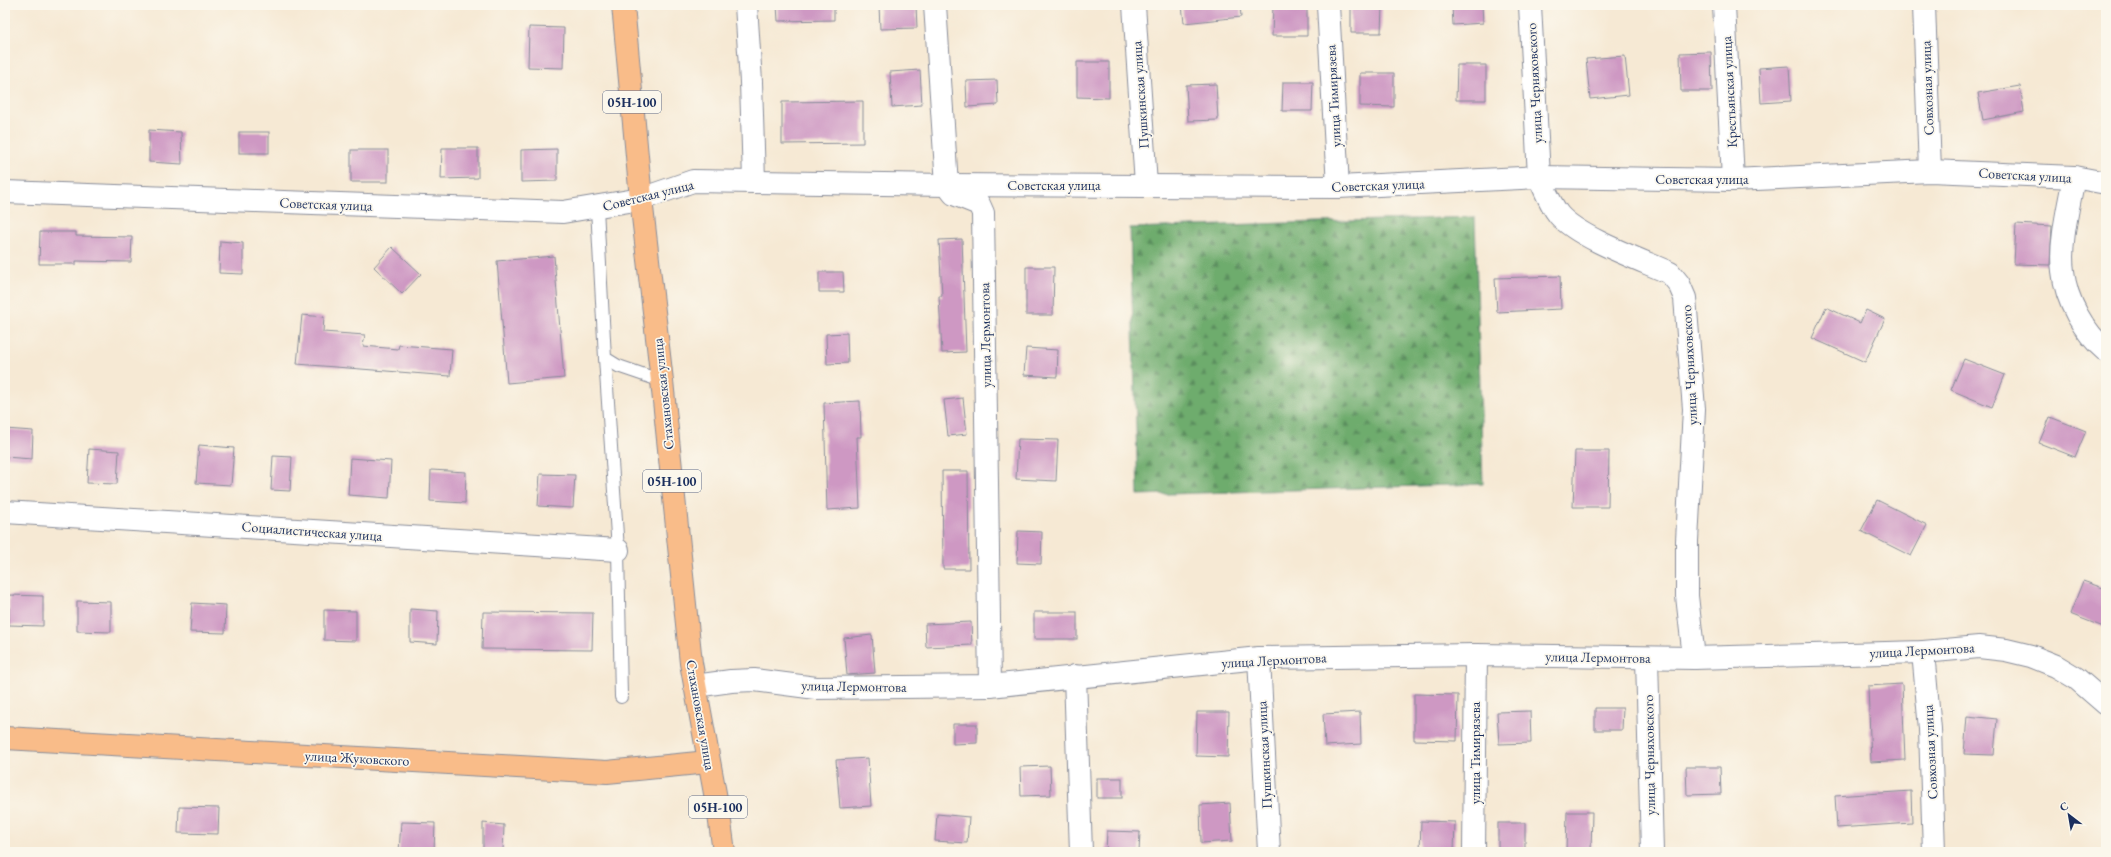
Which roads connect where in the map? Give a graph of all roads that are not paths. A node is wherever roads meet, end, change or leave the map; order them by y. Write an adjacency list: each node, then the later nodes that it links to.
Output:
1 (623, 5): 19 (main road, Стахановская улица / 05Н-100)
2 (746, 5): 13 (street)
3 (935, 5): 15 (street)
4 (1134, 5): 16 (street, Пушкинская улица)
5 (1328, 5): 17 (street, улица Тимирязева)
6 (1530, 5): 10 (street, улица Черняховского)
7 (1724, 5): 12 (street, Крестьянская улица)
8 (1924, 5): 9 (street, Совхозная улица)
9 (1930, 171): 11 (street, Советская улица); 12 (street, Советская улица)
10 (1540, 177): 12 (street, Советская улица); 17 (street, Советская улица); 30 (street, улица Черняховского)
11 (2074, 177): 14 (street, Советская улица); 21 (street)
12 (1733, 180)
13 (754, 181): 15 (street, Советская улица); 19 (street, Советская улица)
14 (2106, 183)
15 (947, 185): 16 (street, Советская улица); 33 (street, улица Лермонтова)
16 (1146, 185): 17 (street, Советская улица)
17 (1338, 187)
18 (5, 192): 20 (street, Советская улица)
19 (641, 199): 20 (street, Советская улица); 23 (main road, Стахановская улица / 05Н-100)
20 (597, 208): 22 (lane)
21 (2106, 351)
22 (605, 358): 23 (lane); 25 (lane)
23 (662, 381): 32 (main road, Стахановская улица / 05Н-100)
24 (5, 512): 25 (street, Социалистическая улица)
25 (618, 550): 34 (lane)
26 (1923, 652): 30 (street, улица Лермонтова); 35 (street, улица Лермонтова); 43 (street, Совхозная улица)
27 (1476, 655): 28 (street, улица Лермонтова); 29 (street, улица Лермонтова); 41 (street, улица Тимирязева)
28 (1259, 658): 31 (street, улица Лермонтова); 40 (street, Пушкинская улица)
29 (1647, 658): 30 (street, улица Лермонтова); 42 (street, улица Черняховского)
30 (1694, 658)
31 (1075, 676): 33 (street, улица Лермонтова); 39 (street)
32 (695, 686): 33 (street, улица Лермонтова); 37 (main road, Стахановская улица / 05Н-100)
33 (990, 686)
34 (621, 697)
35 (2106, 704)
36 (5, 738): 37 (main road, улица Жуковского)
37 (708, 762): 38 (main road, Стахановская улица / 05Н-100)
38 (724, 852)
39 (1081, 852)
40 (1269, 852)
41 (1474, 852)
42 (1652, 852)
43 (1934, 852)

